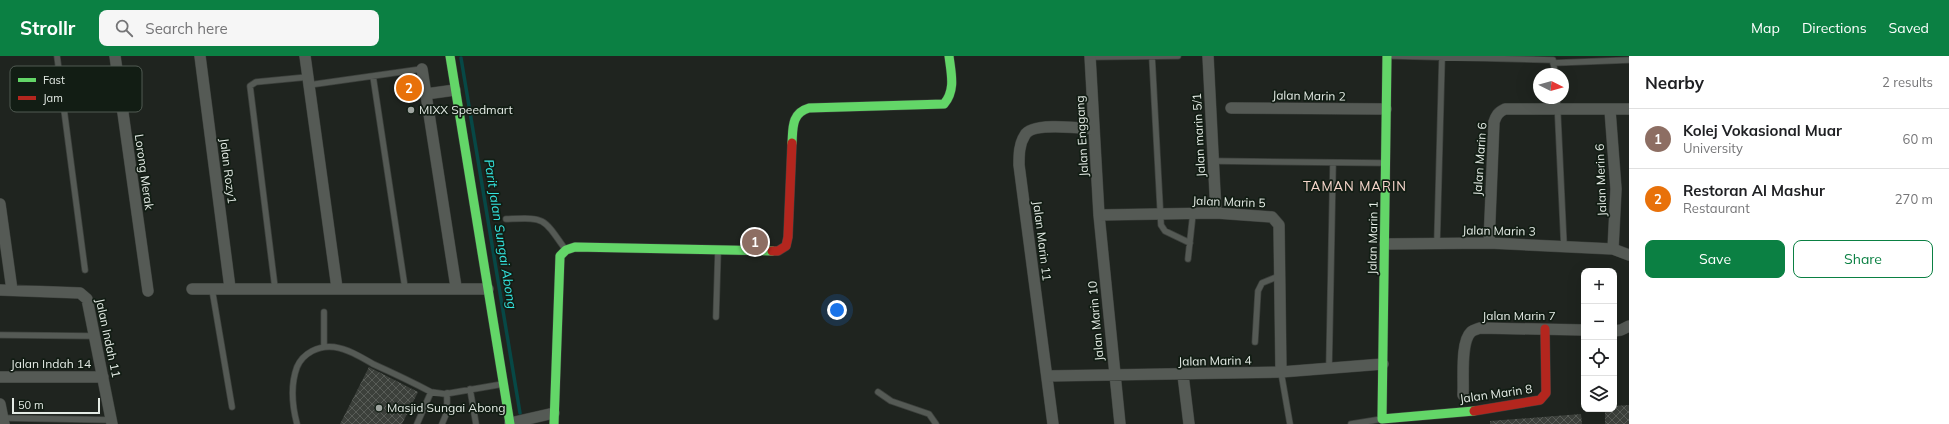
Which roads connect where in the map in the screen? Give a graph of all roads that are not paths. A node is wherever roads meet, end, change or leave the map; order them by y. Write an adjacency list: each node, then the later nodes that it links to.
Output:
1 (57, 56): 17 (lane)
2 (115, 56): 18 (street, Lorong Merak)
3 (200, 56): 55 (street, Jalan Rozy1)
4 (305, 56): 21 (street)
5 (450, 56): 22 (street)
6 (949, 56): 49 (street)
7 (1178, 56): 12 (lane)
8 (1208, 56): 33 (street, Jalan marin 5/1)
9 (1387, 56): 26 (street, Jalan Marin 1)
10 (1393, 56): 13 (lane)
11 (1090, 57): 12 (lane); 32 (street, Jalan Enggang)
12 (1152, 57): 39 (lane)
13 (1442, 57): 15 (lane); 43 (lane)
14 (1622, 58): 15 (lane); 16 (lane)
15 (1553, 60)
16 (1629, 60)
17 (58, 66)
18 (116, 66)
19 (422, 69): 20 (lane); 23 (street)
20 (373, 76): 21 (lane); 58 (lane)
21 (309, 81): 56 (lane); 57 (street)
22 (455, 90): 23 (street); 59 (street)
23 (426, 94): 54 (street)
24 (1558, 104): 28 (lane)
25 (1231, 108): 26 (street, Jalan Marin 2)
26 (1386, 109): 35 (street, Jalan Marin 1)
27 (1629, 109): 29 (street, Jalan Marin 6)
28 (1558, 110): 29 (street, Jalan Marin 6); 44 (street, Jalan Marin 6); 46 (lane)
29 (1610, 110): 47 (street, Jalan Merin 6)
30 (64, 112): 52 (lane)
31 (123, 112): 64 (street, Lorong Merak)
32 (1094, 129): 40 (street, Jalan Enggang); 80 (street, Jalan Marin 11)
33 (1213, 161): 34 (lane); 38 (street, Jalan marin 5/1)
34 (1333, 163): 35 (lane); 76 (lane)
35 (1386, 163): 45 (street, Jalan Marin 1)
36 (0, 204): 63 (street)
37 (1193, 213): 38 (street, Jalan Marin 5); 39 (street, Jalan Marin 5); 42 (lane)
38 (1216, 213): 53 (street, Jalan Marin 5)
39 (1159, 214): 40 (street, Jalan Marin 5); 42 (lane)
40 (1099, 215): 78 (street, Jalan Marin 10)
41 (506, 219): 48 (lane)
42 (1190, 243): 51 (lane)
43 (1437, 243): 44 (street, Jalan Marin 3); 45 (street, Jalan Marin 3)
44 (1489, 243): 46 (street, Jalan Marin 3)
45 (1384, 244): 75 (street, Jalan Marin 1)
46 (1564, 246): 47 (street, Jalan Marin 3)
47 (1613, 249): 50 (street)
48 (566, 250): 49 (street); 91 (street)
49 (718, 251): 66 (lane)
50 (1629, 255)
51 (1188, 259)
52 (85, 270)
53 (1279, 276): 73 (lane); 77 (street, Jalan Marin 5)
54 (456, 287): 58 (street); 59 (street)
55 (230, 288): 56 (street); 61 (street)
56 (275, 288): 57 (street)
57 (337, 288): 58 (street)
58 (405, 288)
59 (488, 288): 83 (street)
60 (192, 289): 61 (street)
61 (212, 289): 90 (lane)
62 (0, 290): 63 (street, Jalan Indah 11)
63 (12, 290): 72 (street, Jalan Indah 11)
64 (148, 291)
65 (324, 312): 74 (lane)
66 (716, 317)
67 (1629, 326): 70 (street)
68 (1545, 329): 69 (street, Jalan Marin 7); 88 (street, Jalan Marin 7); 92 (street, Jalan Marin 8)
69 (1581, 330)
70 (1617, 331)
71 (0, 335): 72 (lane)
72 (94, 336): 82 (street, Jalan Indah 11)
73 (1255, 342)
74 (324, 347): 85 (lane); 97 (lane)
75 (1383, 364): 76 (street, Jalan Marin 4); 92 (street, Jalan Marin 1)
76 (1329, 368): 77 (street, Jalan Marin 4)
77 (1281, 372): 79 (street, Jalan Marin 4); 104 (lane)
78 (1114, 375): 79 (street, Jalan Marin 4); 80 (street, Jalan Marin 4); 102 (street, Jalan Marin 10)
79 (1183, 375): 103 (street)
80 (1047, 376): 101 (street, Jalan Marin 11)
81 (0, 377): 82 (street, Jalan Indah 14)
82 (103, 377): 94 (street, Jalan Indah 11)
83 (503, 384): 84 (lane); 96 (street)
84 (470, 389): 87 (lane); 99 (lane)
85 (431, 392): 87 (lane); 98 (lane)
86 (878, 392): 100 (lane)
87 (447, 393): 95 (lane)
88 (1464, 395)
89 (0, 404): 93 (street)
90 (232, 408)
91 (554, 419): 96 (street)
92 (1382, 419): 105 (lane)
93 (3, 421): 94 (lane)
94 (112, 422)
95 (445, 422)
96 (510, 423)
97 (297, 424)
98 (417, 424)
99 (476, 424)
100 (936, 424)
101 (1053, 424)
102 (1120, 424)
103 (1189, 424)
104 (1290, 424)
105 (1351, 424)

